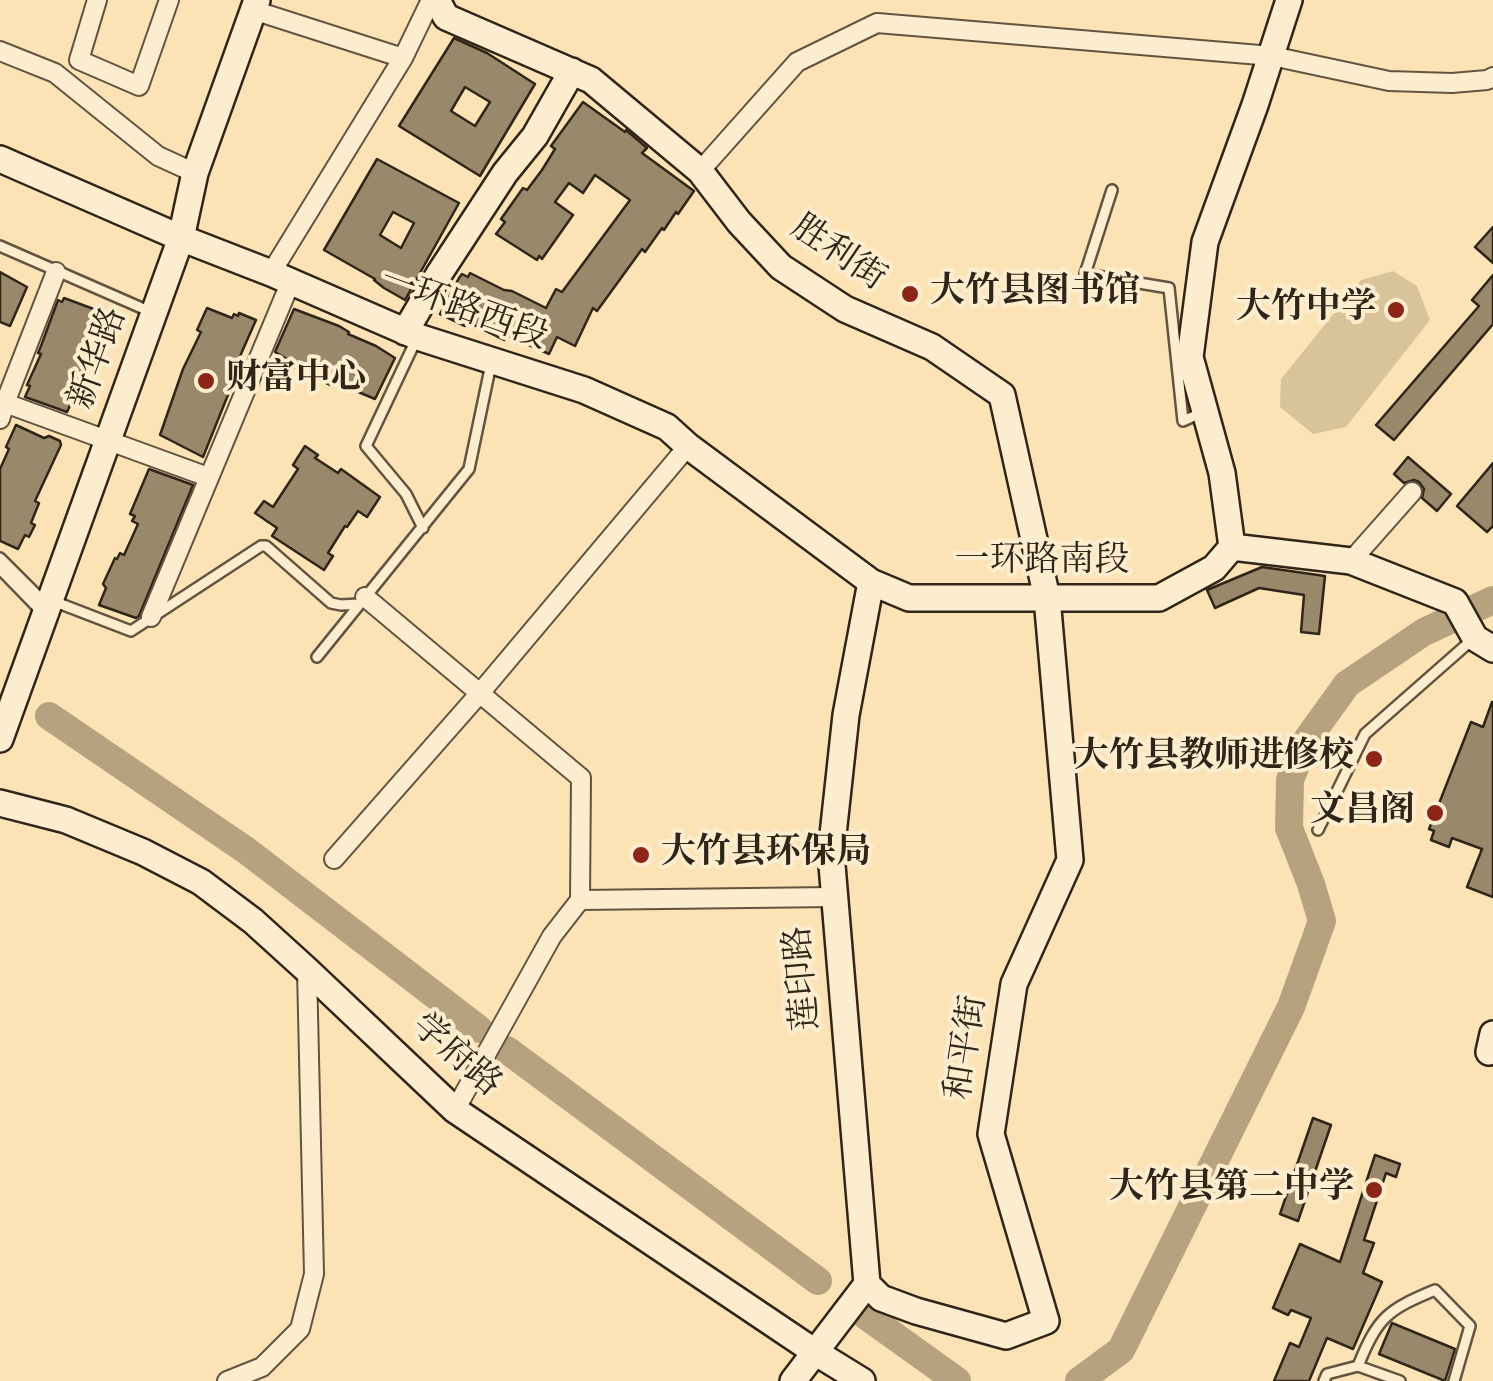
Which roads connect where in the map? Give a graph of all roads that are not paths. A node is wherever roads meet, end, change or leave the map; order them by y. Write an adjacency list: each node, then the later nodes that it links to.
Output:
1 (97, 0): 2 (street)
2 (169, 0)
3 (434, 0): 8 (street); 9 (street, 胜利街)
4 (1290, 0): 7 (street)
5 (255, 5): 8 (street); 13 (street, 新华路)
6 (0, 51): 13 (street)
7 (1272, 56): 10 (street); 12 (street); 23 (street)
8 (403, 58): 18 (street)
9 (572, 72): 12 (street, 胜利街); 20 (street)
10 (1493, 77)
11 (0, 159): 15 (street, 一环路西段)
12 (700, 171): 34 (street, 胜利街)
13 (194, 173): 15 (street, 新华路)
14 (1112, 190): 23 (lane)
15 (181, 238): 18 (street, 一环路西段); 19 (street, 新华路)
16 (0, 246): 17 (lane)
17 (56, 272): 19 (lane); 22 (street)
18 (281, 277): 20 (street, 一环路西段); 26 (street)
19 (154, 313): 24 (street, 新华路)
20 (412, 334): 21 (street, 一环路西段); 28 (lane)
21 (492, 362): 25 (street, 一环路西段); 28 (lane)
22 (3, 411): 24 (street)
23 (1204, 412): 29 (street)
24 (108, 439): 26 (street); 36 (street, 新华路)
25 (688, 446): 33 (street, 一环路西段); 40 (street)
26 (208, 477): 37 (street)
27 (1412, 492): 31 (street)
28 (423, 528): 35 (lane)
29 (1232, 547): 31 (street); 34 (street, 一环路南段)
30 (0, 558): 36 (lane)
31 (1351, 561): 38 (street)
32 (0, 570): 36 (lane)
33 (871, 582): 34 (street, 一环路南段); 45 (street, 莲印路)
34 (1047, 598): 49 (street, 和平街)
35 (362, 600): 37 (lane); 39 (lane); 40 (street)
36 (48, 607): 37 (lane); 41 (street, 新华路)
37 (151, 617)
38 (1487, 638): 43 (lane)
39 (317, 657)
40 (480, 693): 44 (street); 46 (street)
41 (0, 739)
42 (0, 803): 47 (street, 学府路)
43 (1318, 830)
44 (334, 858)
45 (834, 897): 46 (street); 49 (street, 莲印路)
46 (580, 900): 48 (street)
47 (307, 970): 48 (street, 学府路); 52 (street)
48 (455, 1110): 50 (street, 学府路)
49 (866, 1284): 50 (street)
50 (815, 1352): 53 (street); 54 (street, 学府路)
51 (1358, 1366): 55 (lane); 56 (lane); 57 (lane)
52 (227, 1381)
53 (793, 1381)
54 (862, 1381)
55 (1324, 1381)
56 (1400, 1381)
57 (1454, 1381)

